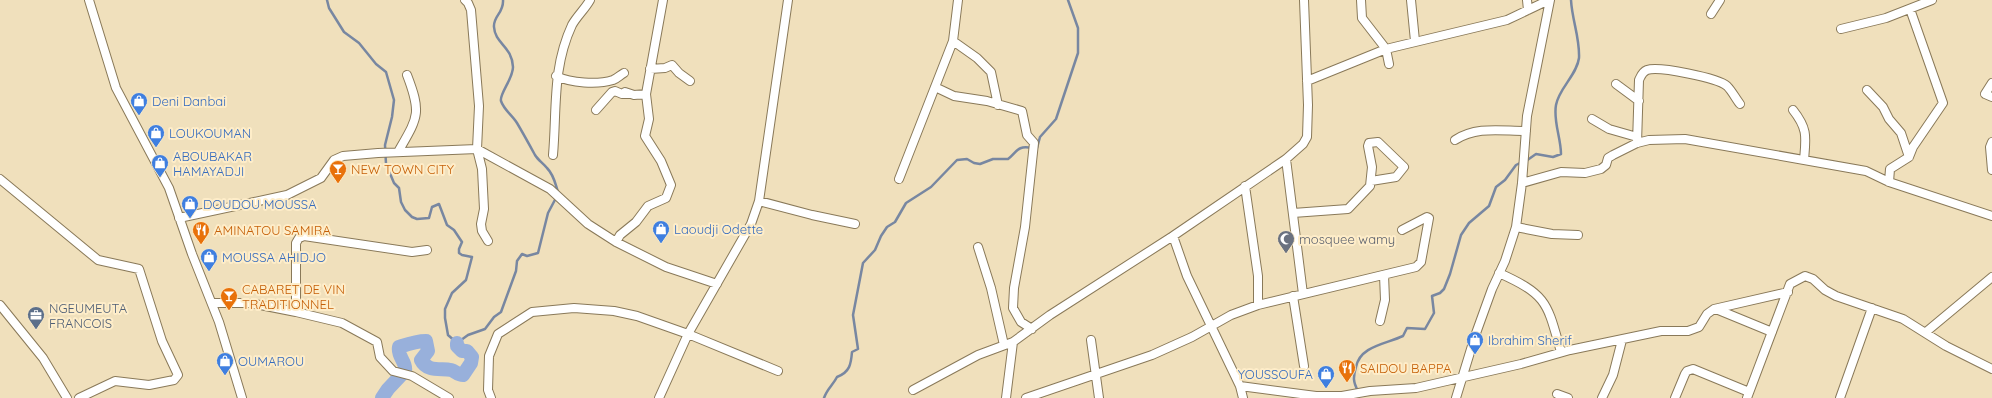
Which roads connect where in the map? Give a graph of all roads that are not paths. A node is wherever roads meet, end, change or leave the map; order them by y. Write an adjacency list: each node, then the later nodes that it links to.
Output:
1 (89, 0): 62 (street)
2 (465, 0): 46 (street)
3 (590, 0): 25 (street)
4 (663, 0): 22 (street)
5 (788, 0): 59 (street)
6 (958, 0): 18 (street)
7 (1304, 0): 28 (street)
8 (1361, 0): 20 (street)
9 (1411, 0): 19 (street)
10 (1527, 0): 15 (street)
11 (1550, 0): 15 (street); 42 (street)
12 (1720, 0): 16 (street)
13 (1932, 0): 14 (street)
14 (1910, 9): 17 (street); 49 (street)
15 (1528, 10): 19 (street)
16 (1711, 14)
17 (1841, 29)
18 (953, 41): 31 (street); 38 (street)
19 (1415, 41): 20 (street)
20 (1386, 49): 21 (street); 28 (street)
21 (1389, 64)
22 (650, 69): 27 (street); 34 (street)
23 (624, 73): 26 (street)
24 (407, 75): 47 (street)
25 (556, 76): 26 (street); 48 (street)
26 (608, 81): 33 (street)
27 (690, 81)
28 (1307, 81): 50 (street)
29 (1992, 83): 35 (street)
30 (1616, 84): 36 (street)
31 (935, 87): 38 (street); 54 (street)
32 (1867, 90): 49 (street)
33 (630, 94): 34 (street); 39 (street)
34 (646, 94): 69 (street)
35 (1992, 98)
36 (1639, 101): 37 (street); 44 (street)
37 (1740, 104)
38 (998, 105): 87 (street)
39 (596, 110)
40 (1793, 110): 51 (street)
41 (1592, 119): 44 (street)
42 (1526, 131): 43 (street); 57 (street)
43 (1455, 140)
44 (1637, 140): 51 (street); 57 (street)
45 (1992, 142): 52 (street)
46 (477, 149): 47 (street); 68 (street); 69 (street)
47 (396, 152): 62 (street)
48 (553, 155)
49 (1909, 156): 56 (street)
50 (1286, 159): 58 (street); 60 (street)
51 (1804, 160): 56 (street)
52 (1992, 170)
53 (0, 179): 106 (street)
54 (899, 179)
55 (1371, 181): 55 (street); 60 (street)
56 (1889, 182): 61 (street)
57 (1522, 183): 64 (street)
58 (1245, 186): 67 (street); 81 (street)
59 (759, 201): 63 (street); 75 (street)
60 (1293, 213): 77 (street)
61 (1992, 216)
62 (179, 218): 79 (street)
63 (855, 224)
64 (1516, 227): 66 (street); 72 (street)
65 (1402, 230): 73 (street)
66 (1578, 235)
67 (1173, 236): 86 (street); 87 (street)
68 (488, 241)
69 (616, 242): 75 (street)
70 (978, 247): 94 (street)
71 (427, 250): 84 (street)
72 (1499, 274): 95 (street); 100 (street)
73 (1384, 275): 77 (street); 85 (street)
74 (1992, 277): 89 (street)
75 (717, 284): 90 (street)
76 (1788, 292): 82 (street); 83 (street); 88 (street)
77 (1303, 294): 78 (street)
78 (1293, 296): 81 (street); 96 (street)
79 (212, 303): 84 (street); 107 (street)
80 (0, 305): 105 (street)
81 (1258, 305): 86 (street)
82 (1872, 308): 89 (street); 119 (street)
83 (1714, 309): 88 (street); 92 (street)
84 (296, 312): 108 (street)
85 (1380, 321)
86 (1212, 325): 99 (street); 101 (street)
87 (1032, 329): 93 (street)
88 (1772, 332): 104 (street)
89 (1926, 332): 97 (street)
90 (688, 334): 98 (street); 109 (street); 110 (street)
91 (1091, 340): 99 (street)
92 (1622, 340): 95 (street); 117 (street)
93 (1013, 342): 94 (street); 111 (street)
94 (1004, 345): 102 (street)
95 (1561, 352): 100 (street)
96 (1304, 366)
97 (1992, 369)
98 (778, 370)
99 (1097, 375): 112 (street); 113 (street)
100 (1462, 378): 101 (street); 115 (street)
101 (1240, 386): 114 (street)
102 (913, 390)
103 (1558, 394): 116 (street)
104 (1748, 395): 118 (street)
105 (67, 398)
106 (82, 398)
107 (242, 398)
108 (449, 398)
109 (491, 398)
110 (659, 398)
111 (1006, 398)
112 (1026, 398)
113 (1099, 398)
114 (1243, 398)
115 (1456, 398)
116 (1568, 398)
117 (1602, 398)
118 (1675, 398)
119 (1840, 398)

